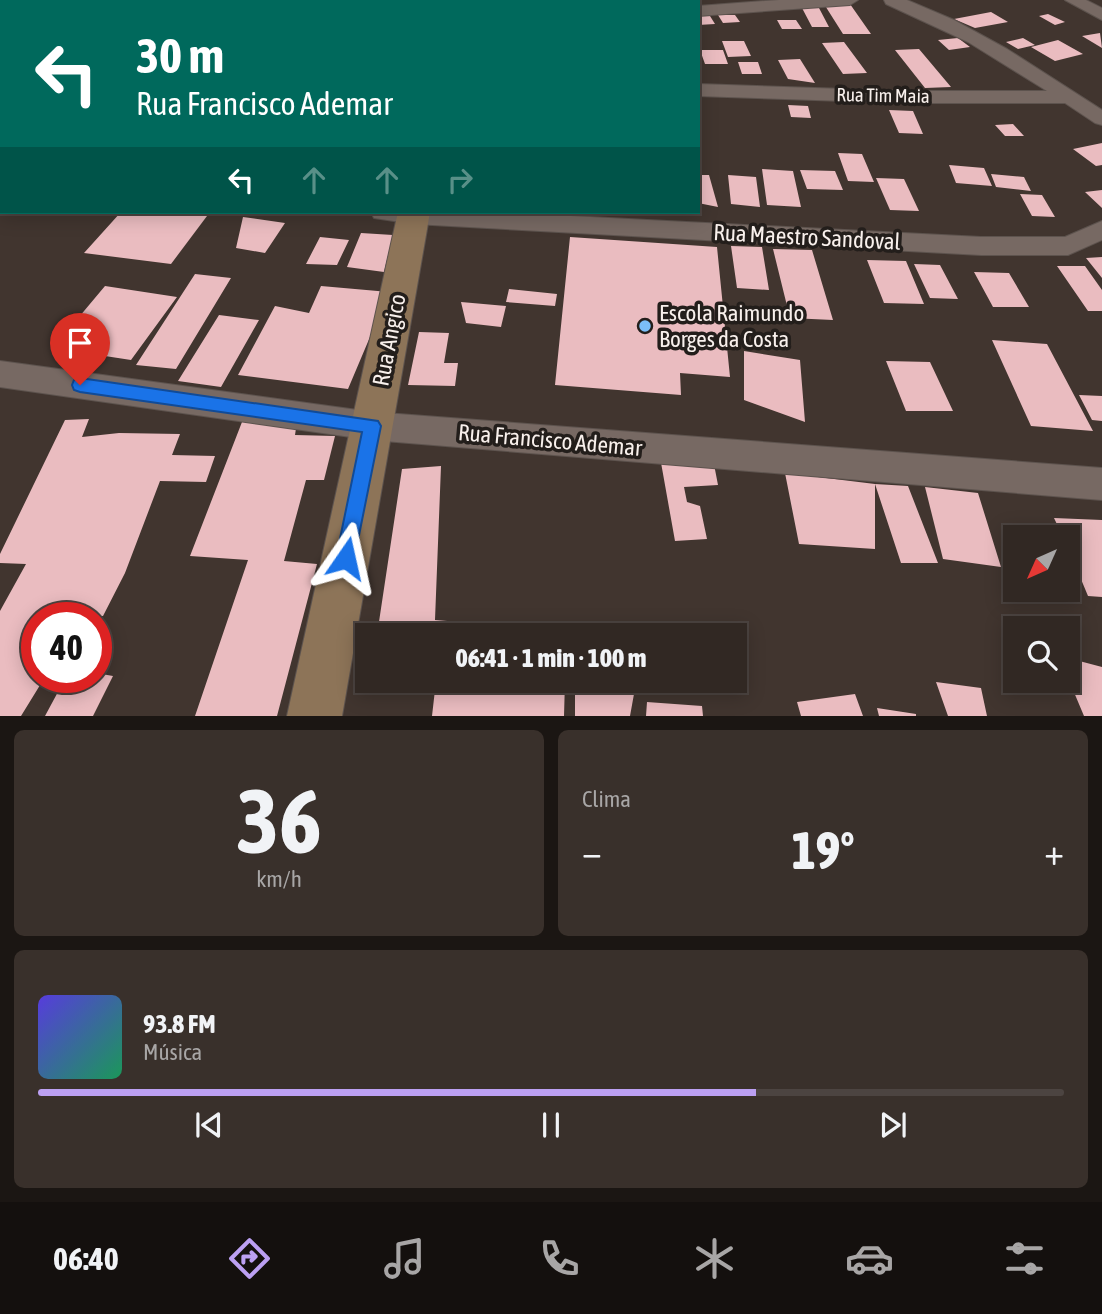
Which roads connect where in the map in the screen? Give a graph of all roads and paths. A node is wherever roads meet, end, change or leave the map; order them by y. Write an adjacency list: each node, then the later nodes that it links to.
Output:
1 (850, 0): 4 (street)
2 (891, 0): 7 (street)
3 (1073, 0): 5 (street)
4 (700, 11)
5 (1102, 15)
6 (700, 90): 7 (street, Rua Tim Maia)
7 (1069, 97): 8 (street)
8 (1102, 119)
9 (404, 214): 13 (street, Rua Angico)
10 (421, 214): 11 (street, Rua Maestro Sandoval)
11 (1102, 230)
12 (0, 374): 13 (street, Rua Francisco Ademar)
13 (372, 426): 14 (street, Rua Francisco Ademar); 15 (street, Rua Angico)
14 (1102, 484)
15 (314, 716)

